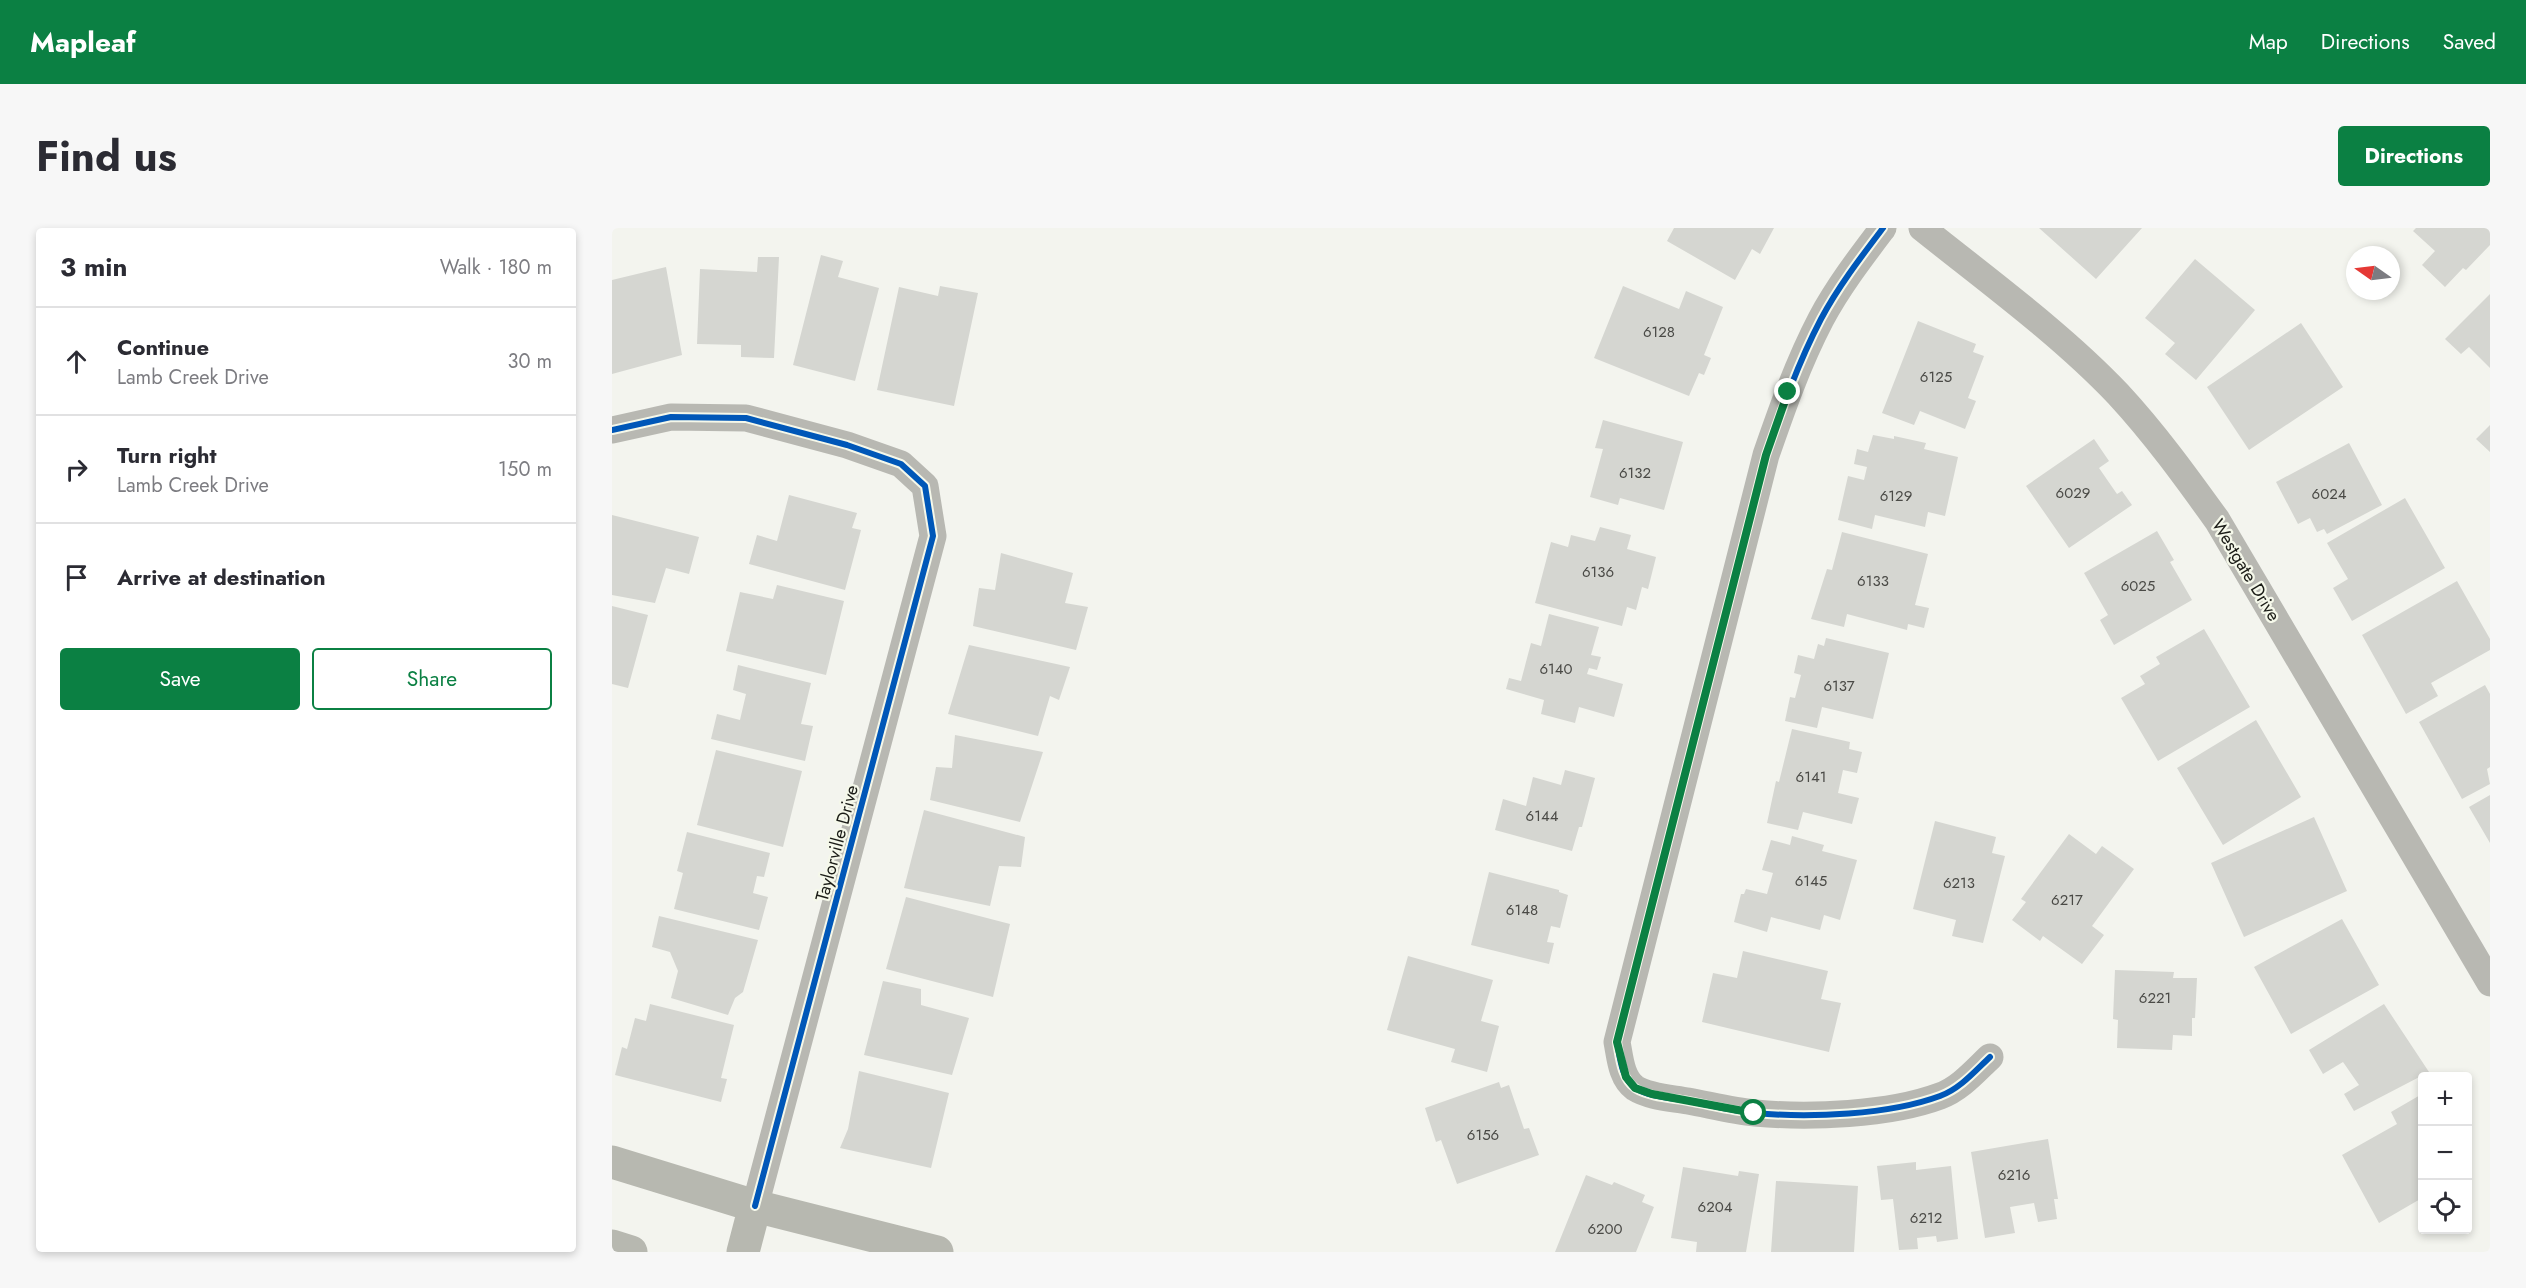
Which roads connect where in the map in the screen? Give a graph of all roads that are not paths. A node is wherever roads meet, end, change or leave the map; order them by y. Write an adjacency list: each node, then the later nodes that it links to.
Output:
1 (1883, 228): 5 (street)
2 (1922, 228): 4 (street, Westgate Drive)
3 (612, 430): 7 (street, Taylorville Drive)
4 (2489, 986)
5 (1990, 1057)
6 (612, 1162): 7 (main road)
7 (755, 1206): 10 (main road); 11 (main road)
8 (612, 1246): 9 (main road)
9 (631, 1252)
10 (742, 1252)
11 (937, 1252)

